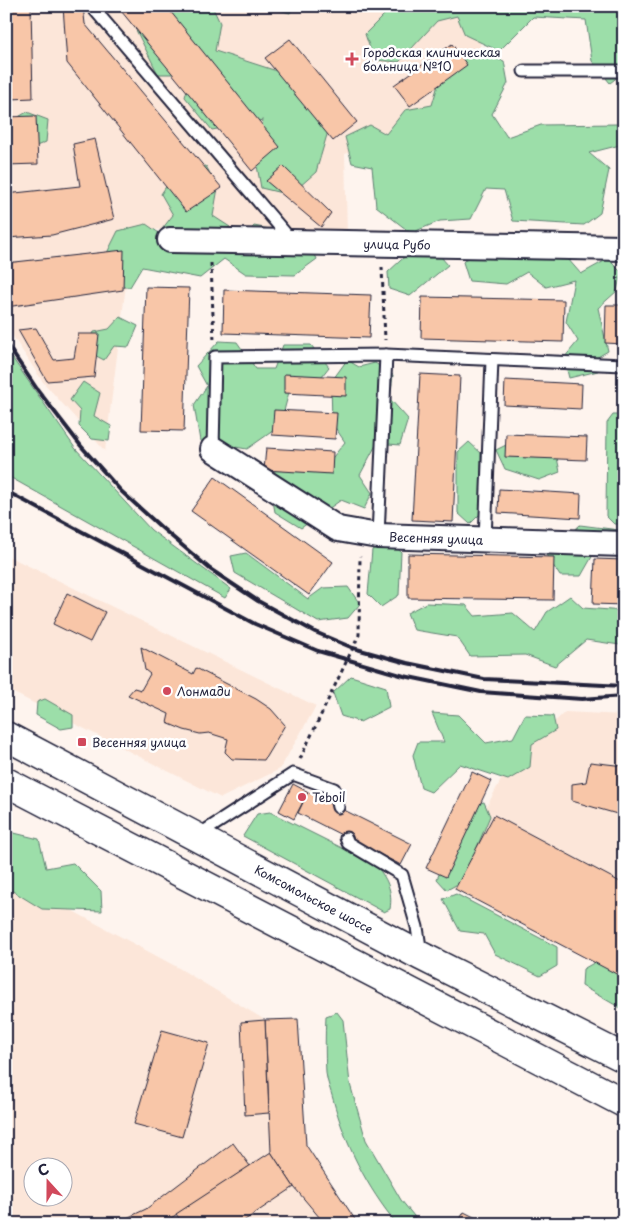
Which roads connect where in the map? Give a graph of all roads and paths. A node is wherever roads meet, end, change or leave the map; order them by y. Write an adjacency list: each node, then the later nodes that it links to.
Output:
1 (94, 6): 6 (lane)
2 (524, 71): 3 (lane)
3 (624, 71)
4 (170, 240): 5 (street, улица Рубо)
5 (210, 240): 6 (street, улица Рубо); 10 (path)
6 (293, 242): 8 (street, улица Рубо)
7 (623, 243): 8 (street, улица Рубо)
8 (381, 244): 9 (path)
9 (386, 355): 10 (lane); 11 (lane); 14 (lane)
10 (215, 357): 13 (lane)
11 (492, 360): 12 (lane); 15 (lane)
12 (624, 365)
13 (213, 449): 14 (street, Весенняя улица)
14 (369, 535): 15 (street, Весенняя улица); 18 (path)
15 (485, 540): 16 (street, Весенняя улица)
16 (624, 544)
17 (6, 736): 21 (main road, Комсомольское шоссе)
18 (292, 774): 20 (lane); 21 (lane)
19 (6, 782): 25 (main road)
20 (338, 807)
21 (197, 836): 23 (main road, Комсомольское шоссе)
22 (346, 838): 23 (lane)
23 (421, 956): 24 (main road, Комсомольское шоссе)
24 (624, 1058)
25 (624, 1103)

